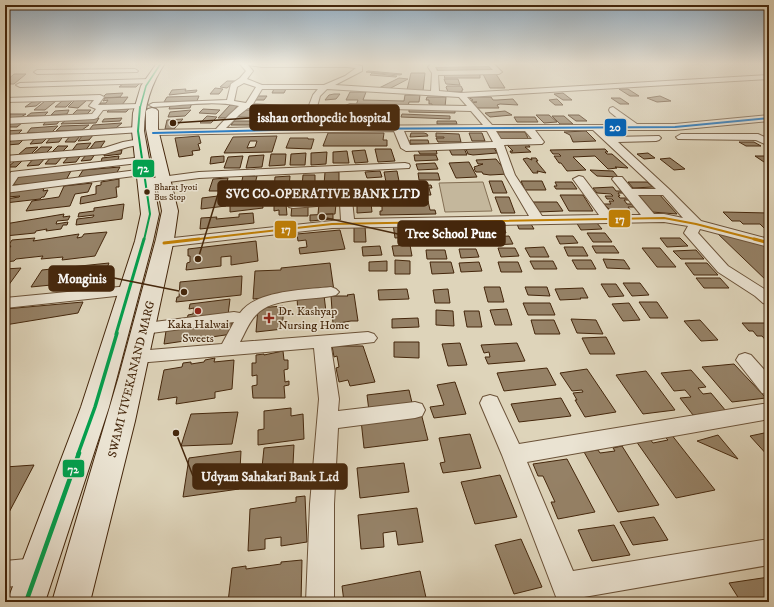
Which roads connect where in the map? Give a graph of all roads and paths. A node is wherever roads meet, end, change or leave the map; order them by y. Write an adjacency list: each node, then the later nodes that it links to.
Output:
1 (144, 91): 11 (main road, SWAMI VIVEKANAND MARG)
2 (233, 91): 10 (street)
3 (257, 91): 12 (street)
4 (320, 91): 18 (street)
5 (404, 91): 8 (street)
6 (448, 91): 8 (street)
7 (467, 91): 15 (street)
8 (435, 93)
9 (5, 100): 14 (street)
10 (230, 102): 11 (street); 12 (street); 17 (street)
11 (146, 105): 14 (street); 44 (main road, SWAMI VIVEKANAND MARG)
12 (248, 106): 18 (street); 31 (street)
13 (350, 106): 15 (street)
14 (101, 108): 21 (street)
15 (472, 109): 26 (street)
16 (613, 110): 24 (street)
17 (221, 113)
18 (310, 114): 20 (street); 29 (street)
19 (769, 118): 22 (street)
20 (386, 119)
21 (5, 121)
22 (724, 123): 23 (street); 34 (street)
23 (690, 126): 24 (street); 33 (street)
24 (634, 127): 28 (street)
25 (462, 128): 26 (street); 38 (street); 42 (street)
26 (490, 128): 27 (street); 41 (street)
27 (528, 128): 28 (street); 41 (street)
28 (596, 128): 39 (street)
29 (310, 129): 30 (street); 31 (street)
30 (398, 129): 38 (street); 38 (street)
31 (218, 132): 44 (street)
32 (33, 136): 36 (street); 44 (street); 45 (street)
33 (709, 136): 34 (street); 39 (street)
34 (758, 137): 35 (street); 40 (street)
35 (769, 137)
36 (5, 138)
37 (411, 138): 38 (street)
38 (433, 138): 42 (street)
39 (609, 140): 52 (street)
40 (769, 143)
41 (498, 144): 42 (street); 54 (street)
42 (469, 146)
43 (406, 152): 46 (street)
44 (147, 157): 45 (street); 46 (street); 50 (street); 59 (main road, SWAMI VIVEKANAND MARG); 61 (main road, SWAMI VIVEKANAND MARG)
45 (8, 159)
46 (405, 166): 47 (street)
47 (406, 178)
48 (579, 179): 55 (street)
49 (618, 179): 51 (street)
50 (5, 189)
51 (629, 192): 52 (street); 56 (street)
52 (666, 192): 58 (street)
53 (293, 204): 57 (street)
54 (537, 219): 55 (street); 57 (street)
55 (608, 219): 56 (street)
56 (652, 219): 58 (street)
57 (348, 223): 59 (street)
58 (696, 224): 60 (street); 63 (street)
59 (164, 243): 66 (main road, SWAMI VIVEKANAND MARG)
60 (769, 243)
61 (129, 291): 64 (street); 79 (main road, SWAMI VIVEKANAND MARG)
62 (331, 292): 69 (street)
63 (769, 300)
64 (5, 303)
65 (234, 317): 66 (street)
66 (144, 328): 70 (main road, SWAMI VIVEKANAND MARG)
67 (368, 338): 68 (street)
68 (322, 342): 69 (street); 76 (street)
69 (228, 349): 70 (street)
70 (137, 357): 83 (main road, SWAMI VIVEKANAND MARG)
71 (745, 360): 72 (street)
72 (769, 388)
73 (490, 403): 77 (street)
74 (415, 410): 76 (street)
75 (769, 411): 77 (street)
76 (328, 421): 84 (street)
77 (513, 455): 81 (street)
78 (769, 552): 81 (street)
79 (37, 571): 80 (street); 82 (main road, SWAMI VIVEKANAND MARG)
80 (5, 574)
81 (569, 594)
82 (26, 602)
83 (71, 602)
84 (320, 602)

